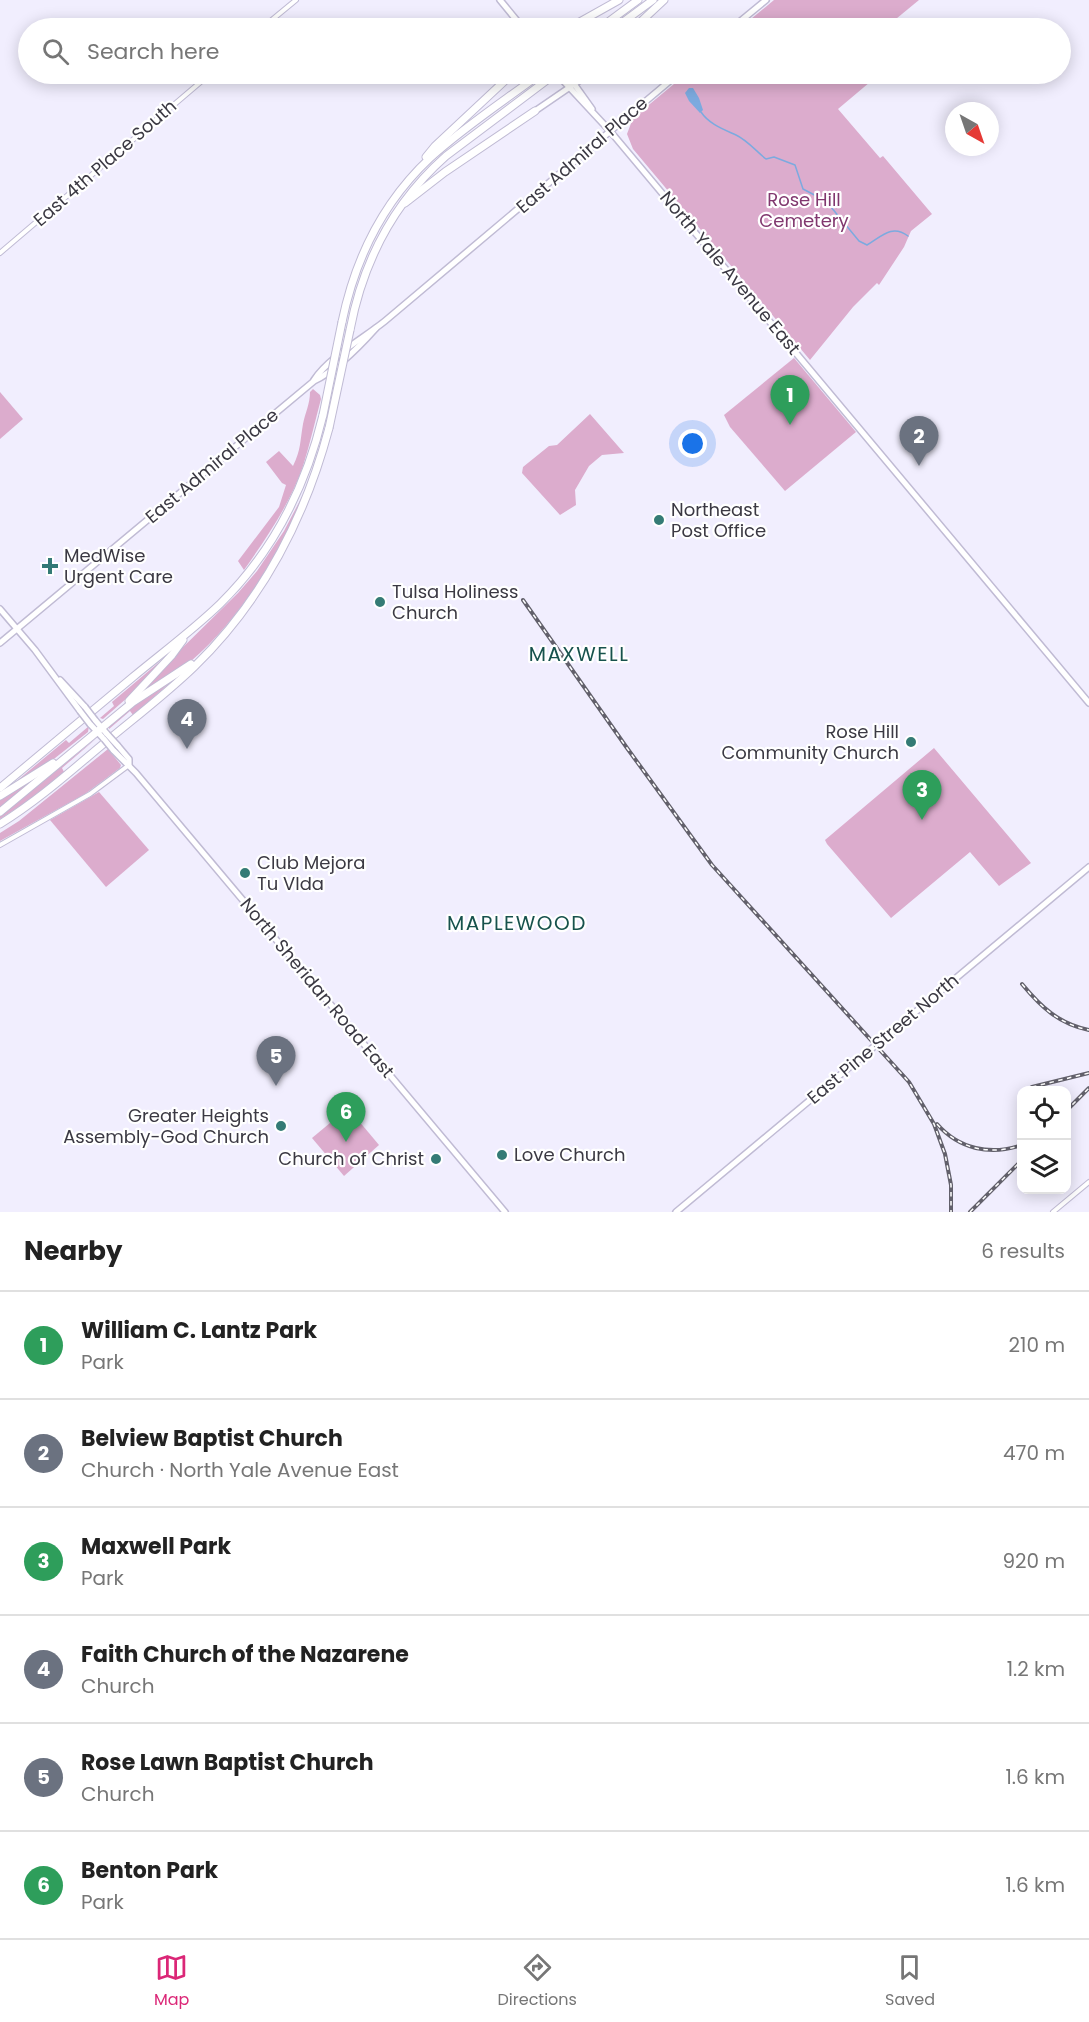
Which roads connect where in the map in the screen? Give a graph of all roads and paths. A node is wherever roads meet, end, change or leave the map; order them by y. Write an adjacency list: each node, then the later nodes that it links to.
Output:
1 (296, 0): 8 (street)
2 (500, 0): 9 (main road)
3 (619, 0): 10 (highway)
4 (638, 0): 11 (highway)
5 (653, 0): 12 (highway)
6 (664, 0): 13 (highway)
7 (766, 0): 14 (main road)
8 (274, 18)
9 (515, 18)
10 (587, 18)
11 (614, 18)
12 (629, 18)
13 (645, 18)
14 (744, 18)
15 (198, 84): 28 (street, East 4th Place South)
16 (501, 84): 26 (highway)
17 (527, 84): 26 (highway)
18 (543, 84): 27 (highway)
19 (566, 84): 22 (main road)
20 (575, 84): 22 (main road); 24 (main road)
21 (666, 84): 25 (main road, East Admiral Place)
22 (569, 88): 23 (main road); 24 (main road)
23 (535, 111): 27 (highway)
24 (593, 111): 25 (main road, North Yale Avenue East)
25 (610, 130): 30 (main road, East Admiral Place); 34 (main road, North Yale Avenue East)
26 (409, 180): 31 (highway, bridge)
27 (398, 208): 32 (highway, bridge)
28 (0, 253)
29 (0, 609): 30 (main road, North Sheridan Road East)
30 (17, 629): 33 (main road, East Admiral Place); 35 (main road, North Sheridan Road East, bridge)
31 (190, 630): 35 (highway); 37 (highway)
32 (218, 642): 35 (highway); 40 (highway)
33 (0, 643)
34 (1089, 703)
35 (99, 729): 36 (main road, North Sheridan Road East, bridge); 38 (highway); 39 (highway)
36 (129, 765): 41 (street); 44 (main road, North Sheridan Road East)
37 (0, 788)
38 (0, 796)
39 (0, 812)
40 (0, 824)
41 (0, 845)
42 (1089, 867): 45 (main road, East Pine Street North)
43 (1089, 1182): 46 (street)
44 (505, 1212)
45 (676, 1212)
46 (1053, 1212)

